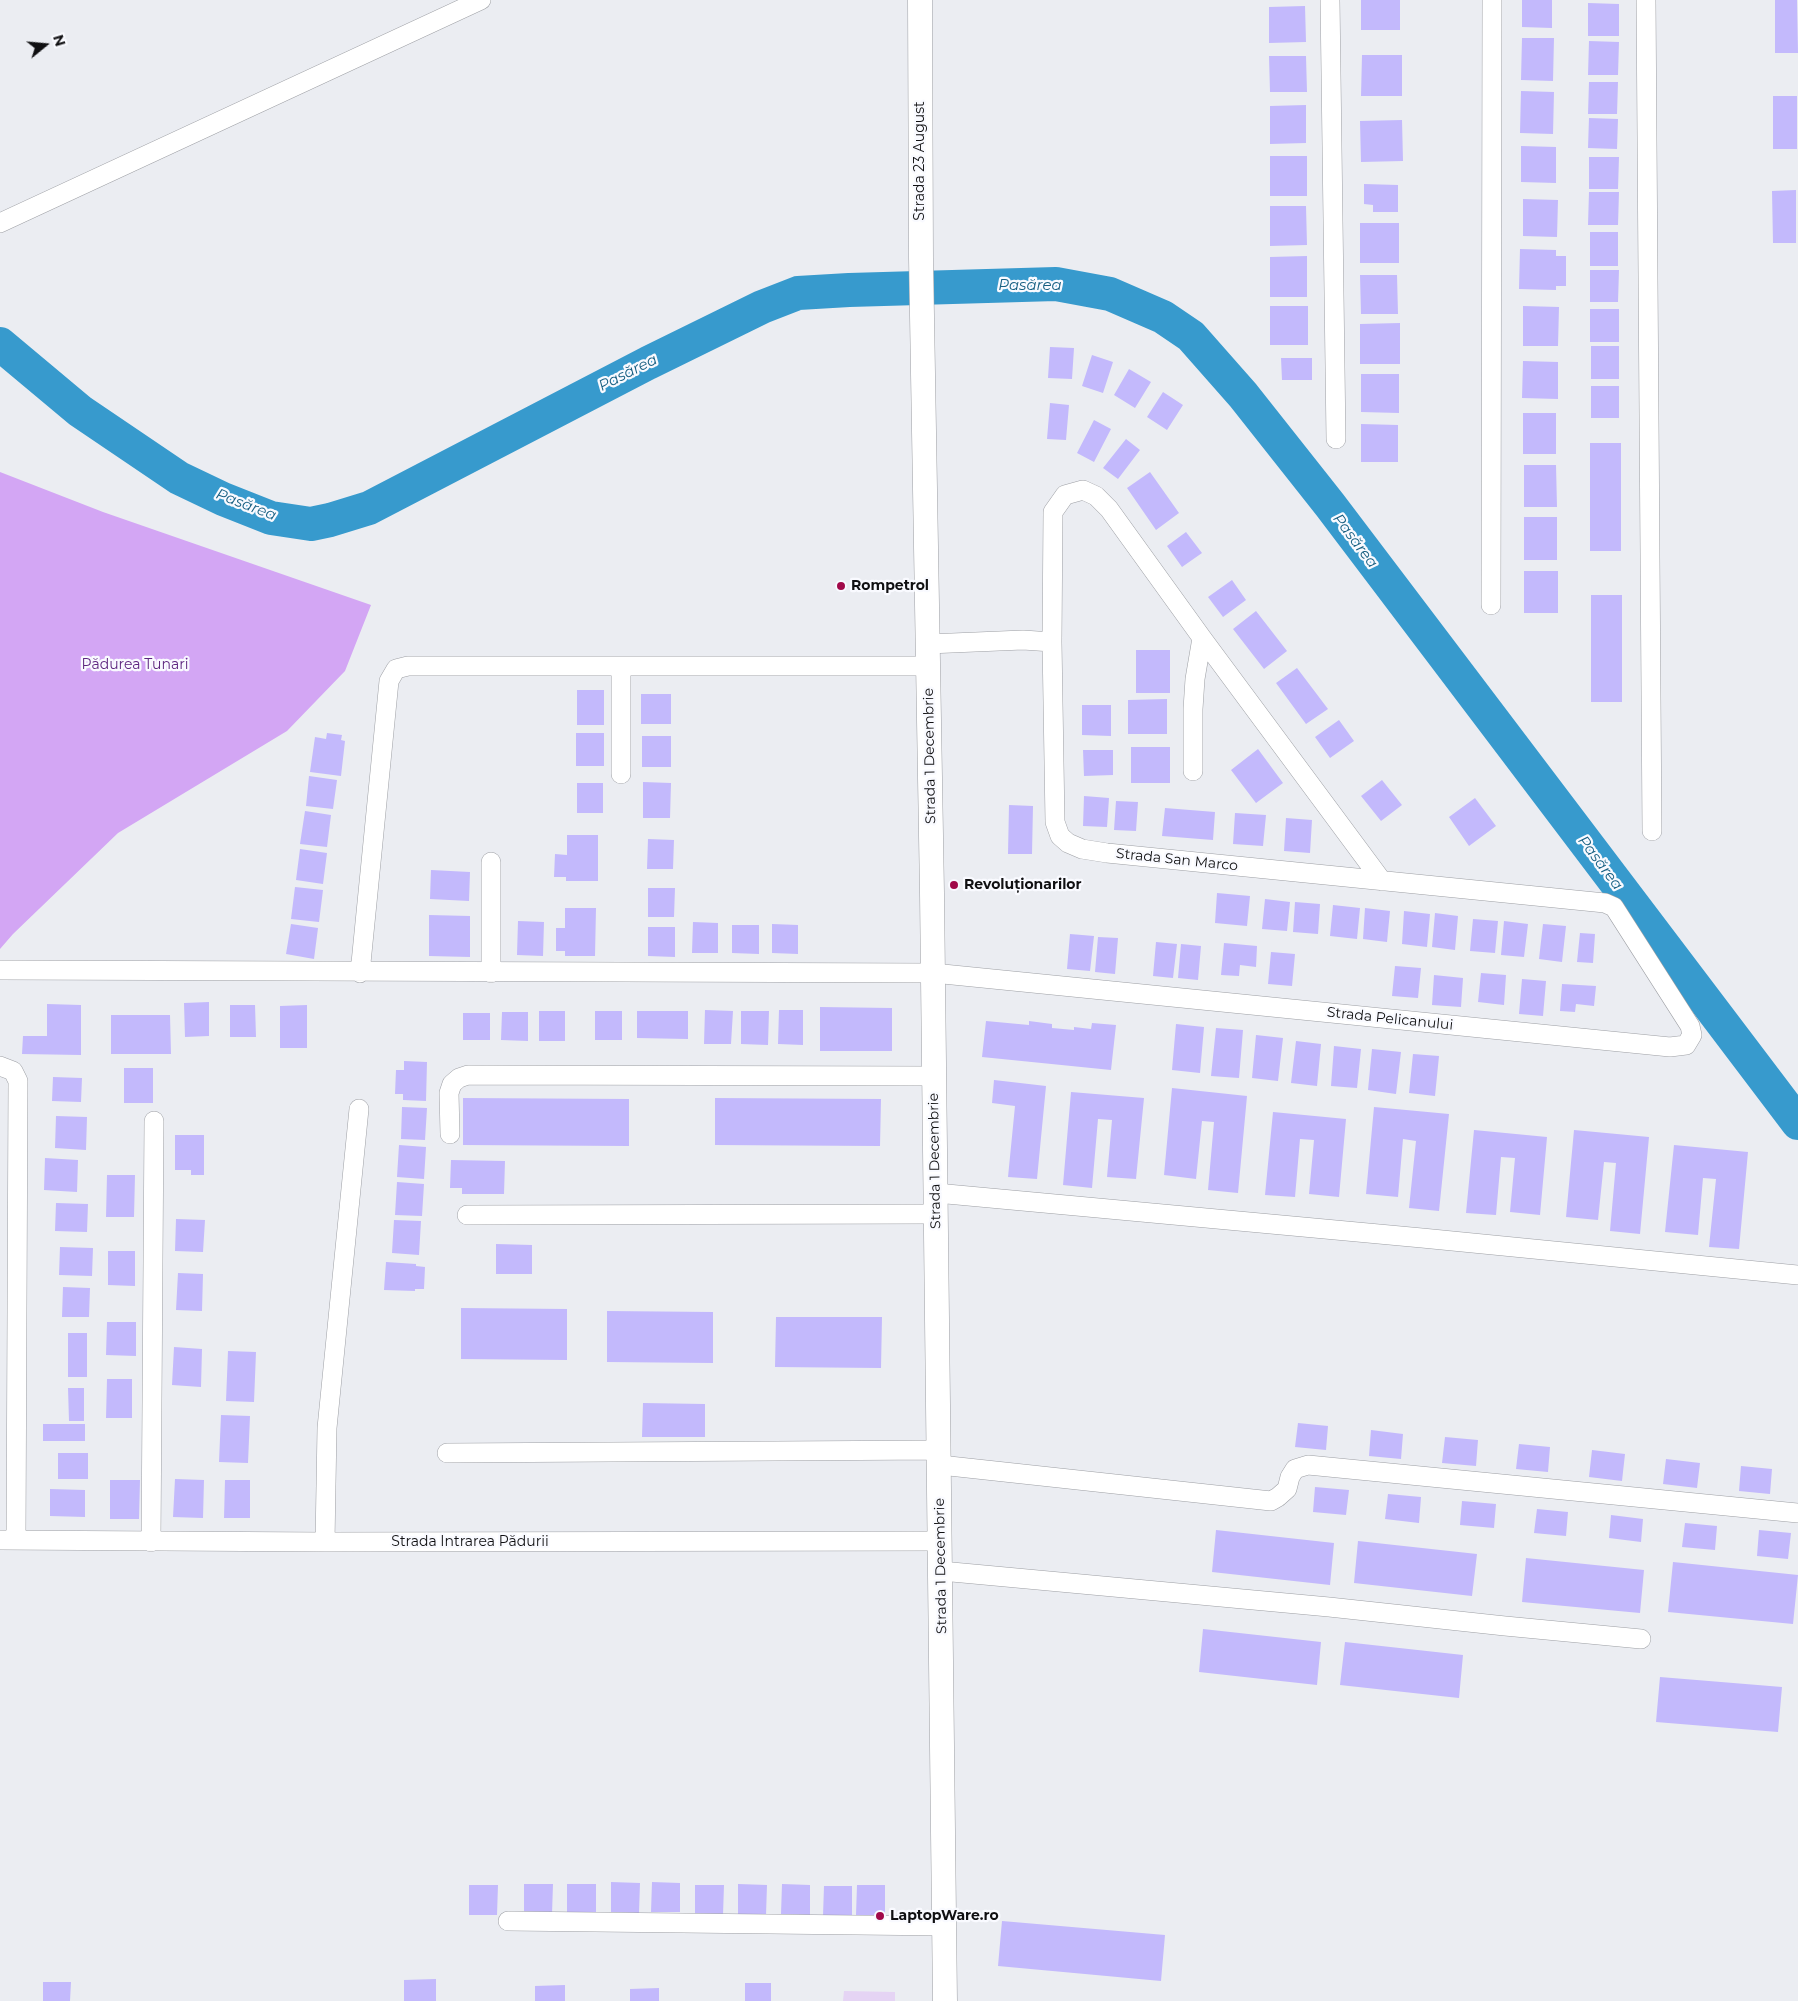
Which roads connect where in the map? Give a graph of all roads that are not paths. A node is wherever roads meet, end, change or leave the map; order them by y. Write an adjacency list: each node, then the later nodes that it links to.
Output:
1 (482, 0): 6 (street)
2 (920, 0): 7 (main road, Strada 23 August)
3 (1330, 0): 8 (street)
4 (1492, 0): 9 (street)
5 (1646, 0): 16 (street)
6 (0, 223)
7 (922, 321): 12 (main road, Strada 1 Decembrie)
8 (1336, 438)
9 (1490, 605)
10 (1202, 638): 11 (street, Strada San Marco); 14 (street); 18 (street)
11 (1052, 642): 12 (street); 18 (street, Strada San Marco)
12 (928, 655): 13 (street); 23 (main road, Strada 1 Decembrie)
13 (621, 666): 15 (street); 21 (street)
14 (1193, 771)
15 (621, 774)
16 (1652, 831)
17 (491, 862): 22 (street)
18 (1382, 881): 19 (street, Strada San Marco)
19 (1614, 907): 23 (street, Strada Pelicanului)
20 (0, 970): 21 (street)
21 (360, 973): 22 (street)
22 (491, 973): 23 (street)
23 (933, 973): 25 (main road, Strada 1 Decembrie)
24 (0, 1066): 35 (street)
25 (934, 1076): 28 (street); 29 (main road, Strada 1 Decembrie)
26 (359, 1108): 38 (street)
27 (154, 1121): 37 (street)
28 (450, 1134)
29 (936, 1204): 30 (street); 31 (street); 33 (main road, Strada 1 Decembrie)
30 (467, 1215)
31 (1798, 1275)
32 (447, 1453): 33 (street)
33 (940, 1457): 34 (street); 36 (main road, Strada 1 Decembrie)
34 (1798, 1513)
35 (8, 1540): 37 (street, Strada Intrarea Pădurii)
36 (941, 1541): 38 (street, Strada Intrarea Pădurii); 39 (main road, Strada 1 Decembrie)
37 (151, 1542): 38 (street, Strada Intrarea Pădurii)
38 (325, 1542)
39 (941, 1571): 40 (street); 42 (main road, Strada 1 Decembrie)
40 (1641, 1639)
41 (508, 1921): 42 (street)
42 (944, 1926): 43 (main road, Strada 1 Decembrie)
43 (945, 2001)

